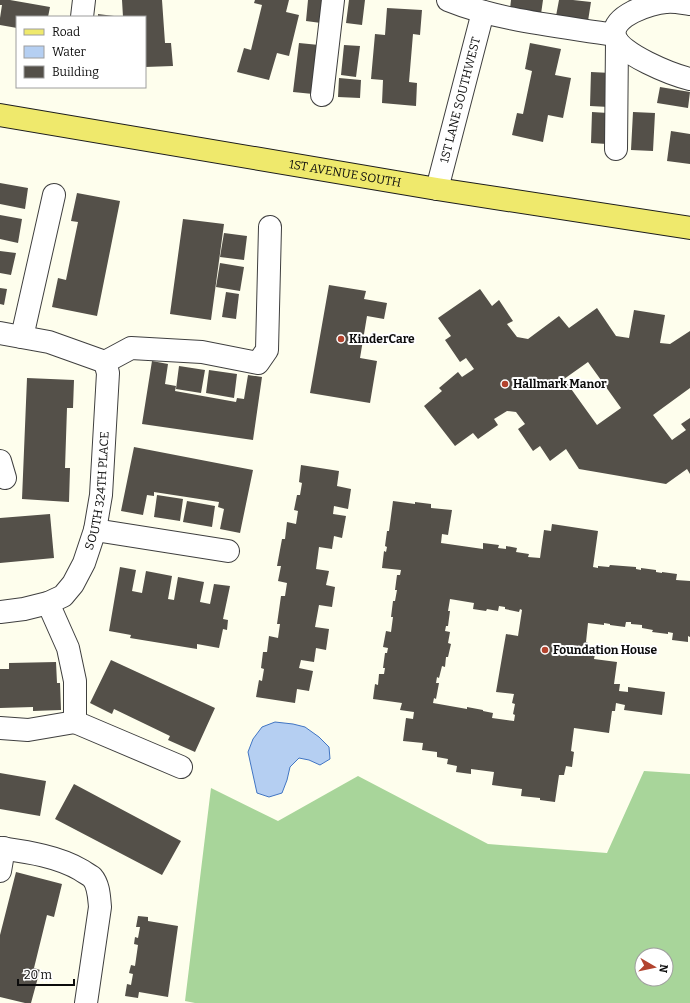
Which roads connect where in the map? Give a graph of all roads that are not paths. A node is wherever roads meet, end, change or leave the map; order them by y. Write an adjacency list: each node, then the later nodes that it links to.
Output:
1 (84, 0): 6 (street)
2 (334, 0): 9 (street)
3 (448, 0): 5 (street)
4 (690, 4): 7 (street)
5 (483, 12): 7 (street); 12 (street, 1ST LANE SOUTHWEST)
6 (82, 16)
7 (616, 38): 8 (street); 11 (street)
8 (690, 79)
9 (322, 95)
10 (0, 115): 12 (main road, 1ST AVENUE SOUTH)
11 (616, 149)
12 (437, 188): 15 (main road, 1ST AVENUE SOUTH)
13 (54, 195): 17 (street)
14 (270, 227): 18 (street)
15 (690, 228)
16 (0, 333): 17 (street)
17 (22, 337): 18 (street)
18 (105, 362): 19 (street, SOUTH 324TH PLACE)
19 (95, 530): 20 (street); 21 (street, SOUTH 324TH PLACE)
20 (228, 551)
21 (48, 603): 22 (street, SOUTH 324TH PLACE); 23 (street)
22 (0, 612)
23 (75, 722): 24 (street); 25 (street)
24 (0, 728)
25 (180, 767)
26 (2, 848): 27 (street); 28 (street)
27 (0, 870)
28 (86, 1003)

